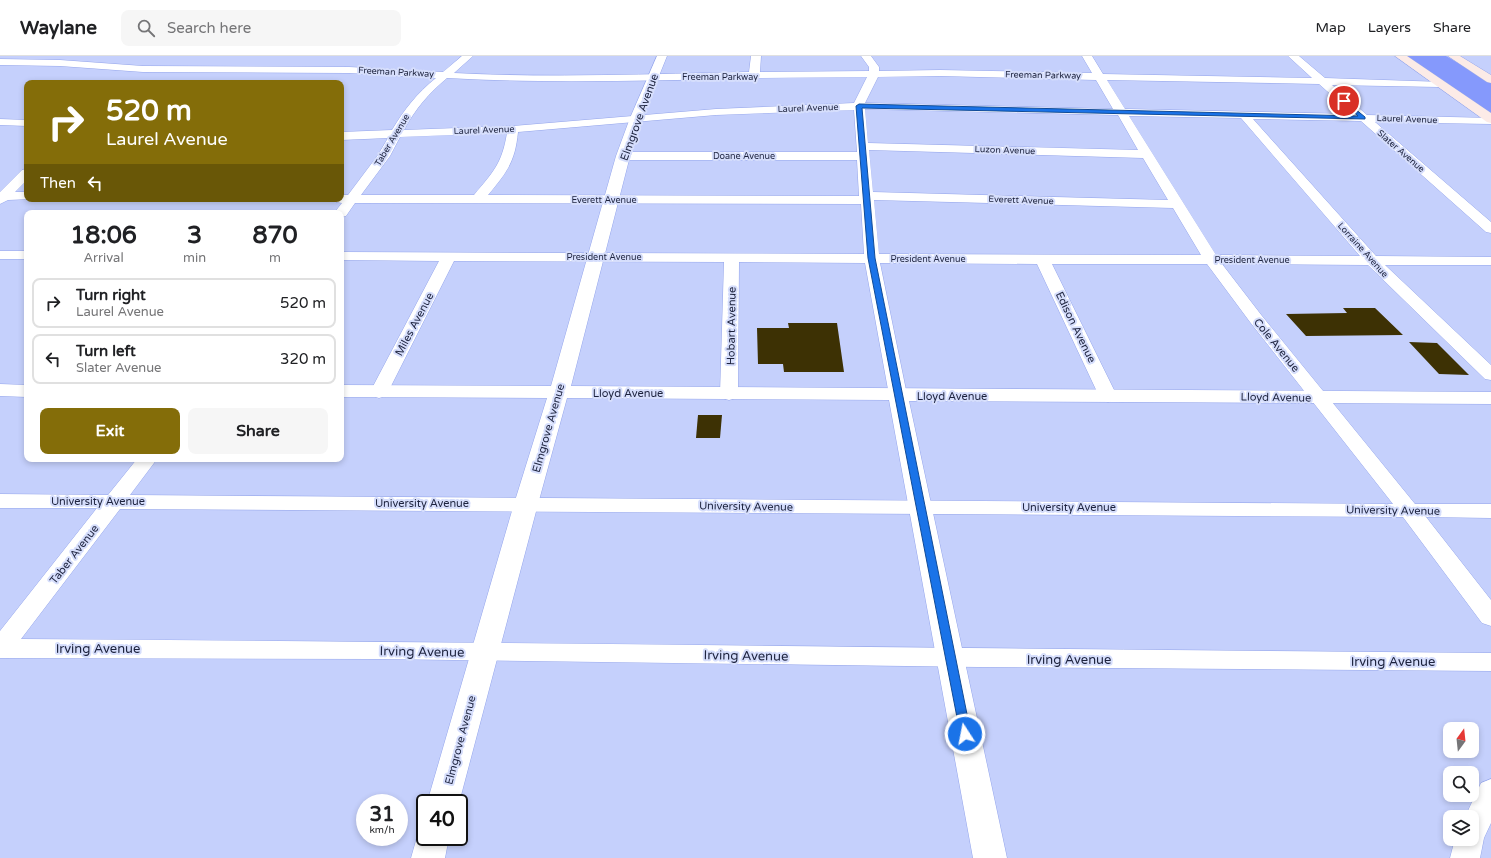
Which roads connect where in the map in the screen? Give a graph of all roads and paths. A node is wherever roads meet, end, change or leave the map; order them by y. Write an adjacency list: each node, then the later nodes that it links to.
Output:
1 (100, 56): 11 (street)
2 (468, 56): 15 (street, Taber Avenue)
3 (662, 56): 22 (street, Elmgrove Avenue)
4 (756, 56): 17 (street)
5 (866, 56): 14 (street)
6 (1086, 56): 16 (street, Cole Avenue)
7 (1293, 56): 21 (street, Slater Avenue)
8 (1400, 56): 23 (main road)
9 (1453, 56): 20 (main road)
10 (0, 62): 11 (street, Freeman Parkway)
11 (83, 65): 12 (street, Freeman Parkway)
12 (143, 70): 13 (street, Freeman Parkway); 18 (street)
13 (349, 70): 15 (street, Freeman Parkway); 19 (street)
14 (874, 74): 16 (street, Freeman Parkway); 17 (street, Freeman Parkway); 24 (street)
15 (446, 75): 22 (street, Freeman Parkway); 33 (street, Taber Avenue)
16 (1100, 76): 21 (street, Freeman Parkway); 25 (street, Cole Avenue)
17 (755, 77): 22 (street, Freeman Parkway)
18 (124, 79)
19 (330, 80)
20 (1491, 80)
21 (1321, 81): 23 (street, Freeman Parkway); 28 (street, Slater Avenue)
22 (651, 83): 27 (street, Elmgrove Avenue)
23 (1439, 84): 29 (main road)
24 (859, 106): 25 (street, Laurel Avenue); 27 (street, Laurel Avenue); 35 (street)
25 (1121, 112): 26 (street, Laurel Avenue); 36 (street, Cole Avenue)
26 (1244, 115): 28 (street, Laurel Avenue); 57 (street, Lorraine Avenue)
27 (636, 118): 32 (street, Laurel Avenue); 37 (street, Elmgrove Avenue)
28 (1363, 118): 29 (street, Laurel Avenue); 47 (street, Slater Avenue)
29 (1491, 120)
30 (0, 122): 31 (street)
31 (24, 123)
32 (513, 129): 33 (street, Laurel Avenue); 43 (street)
33 (397, 134): 34 (street, Laurel Avenue); 42 (street, Taber Avenue)
34 (344, 136)
35 (863, 151): 36 (street, Luzon Avenue); 37 (street, Doane Avenue); 41 (street)
36 (1147, 154): 45 (street, Cole Avenue)
37 (623, 156): 44 (street, Elmgrove Avenue)
38 (24, 176): 39 (street)
39 (1, 193): 40 (street)
40 (24, 196)
41 (866, 198): 44 (street, Everett Avenue); 45 (street, Everett Avenue); 54 (street)
42 (346, 199): 43 (street, Everett Avenue); 46 (street, Taber Avenue)
43 (477, 200): 44 (street, Everett Avenue)
44 (612, 200): 52 (street, Elmgrove Avenue)
45 (1176, 204): 56 (street, Cole Avenue)
46 (342, 210)
47 (1491, 229)
48 (0, 255): 49 (street)
49 (24, 255)
50 (344, 256): 51 (street, President Avenue)
51 (449, 257): 52 (street, President Avenue); 63 (street, Miles Avenue)
52 (596, 257): 53 (street, President Avenue); 64 (street, Elmgrove Avenue)
53 (732, 258): 54 (street, President Avenue); 65 (street, Hobart Avenue)
54 (872, 258): 55 (street, President Avenue); 66 (street)
55 (1042, 259): 56 (street, President Avenue); 67 (street, Edison Avenue)
56 (1211, 260): 57 (street, President Avenue); 68 (street, Cole Avenue)
57 (1372, 260): 58 (street, President Avenue); 59 (street, Lorraine Avenue)
58 (1491, 261)
59 (1491, 376)
60 (0, 390): 61 (street)
61 (24, 390)
62 (344, 392): 63 (street, Lloyd Avenue)
63 (378, 392): 64 (street, Lloyd Avenue)
64 (559, 393): 65 (street, Lloyd Avenue); 73 (street, Elmgrove Avenue)
65 (729, 394): 66 (street, Lloyd Avenue)
66 (898, 395): 67 (street, Lloyd Avenue); 74 (street)
67 (1108, 396): 68 (street, Lloyd Avenue)
68 (1319, 398): 69 (street, Lloyd Avenue); 75 (street, Cole Avenue)
69 (1491, 398)
70 (145, 462): 72 (street, Taber Avenue)
71 (0, 501): 72 (street, University Avenue)
72 (114, 502): 73 (street, University Avenue); 78 (street, Taber Avenue)
73 (526, 504): 74 (street, University Avenue); 79 (street, Elmgrove Avenue)
74 (920, 507): 75 (street, University Avenue); 80 (street)
75 (1409, 510): 76 (street, University Avenue); 77 (street, Cole Avenue)
76 (1491, 511)
77 (1491, 617)
78 (0, 648): 79 (street, Irving Avenue)
79 (484, 652): 80 (street, Irving Avenue); 83 (street, Elmgrove Avenue)
80 (950, 657): 81 (street, Irving Avenue); 88 (street)
81 (1491, 662)
82 (1491, 791): 84 (street)
83 (445, 794)
84 (1479, 818)
85 (431, 846): 87 (street)
86 (1468, 846): 89 (street)
87 (428, 858)
88 (990, 858)
89 (1465, 858)

